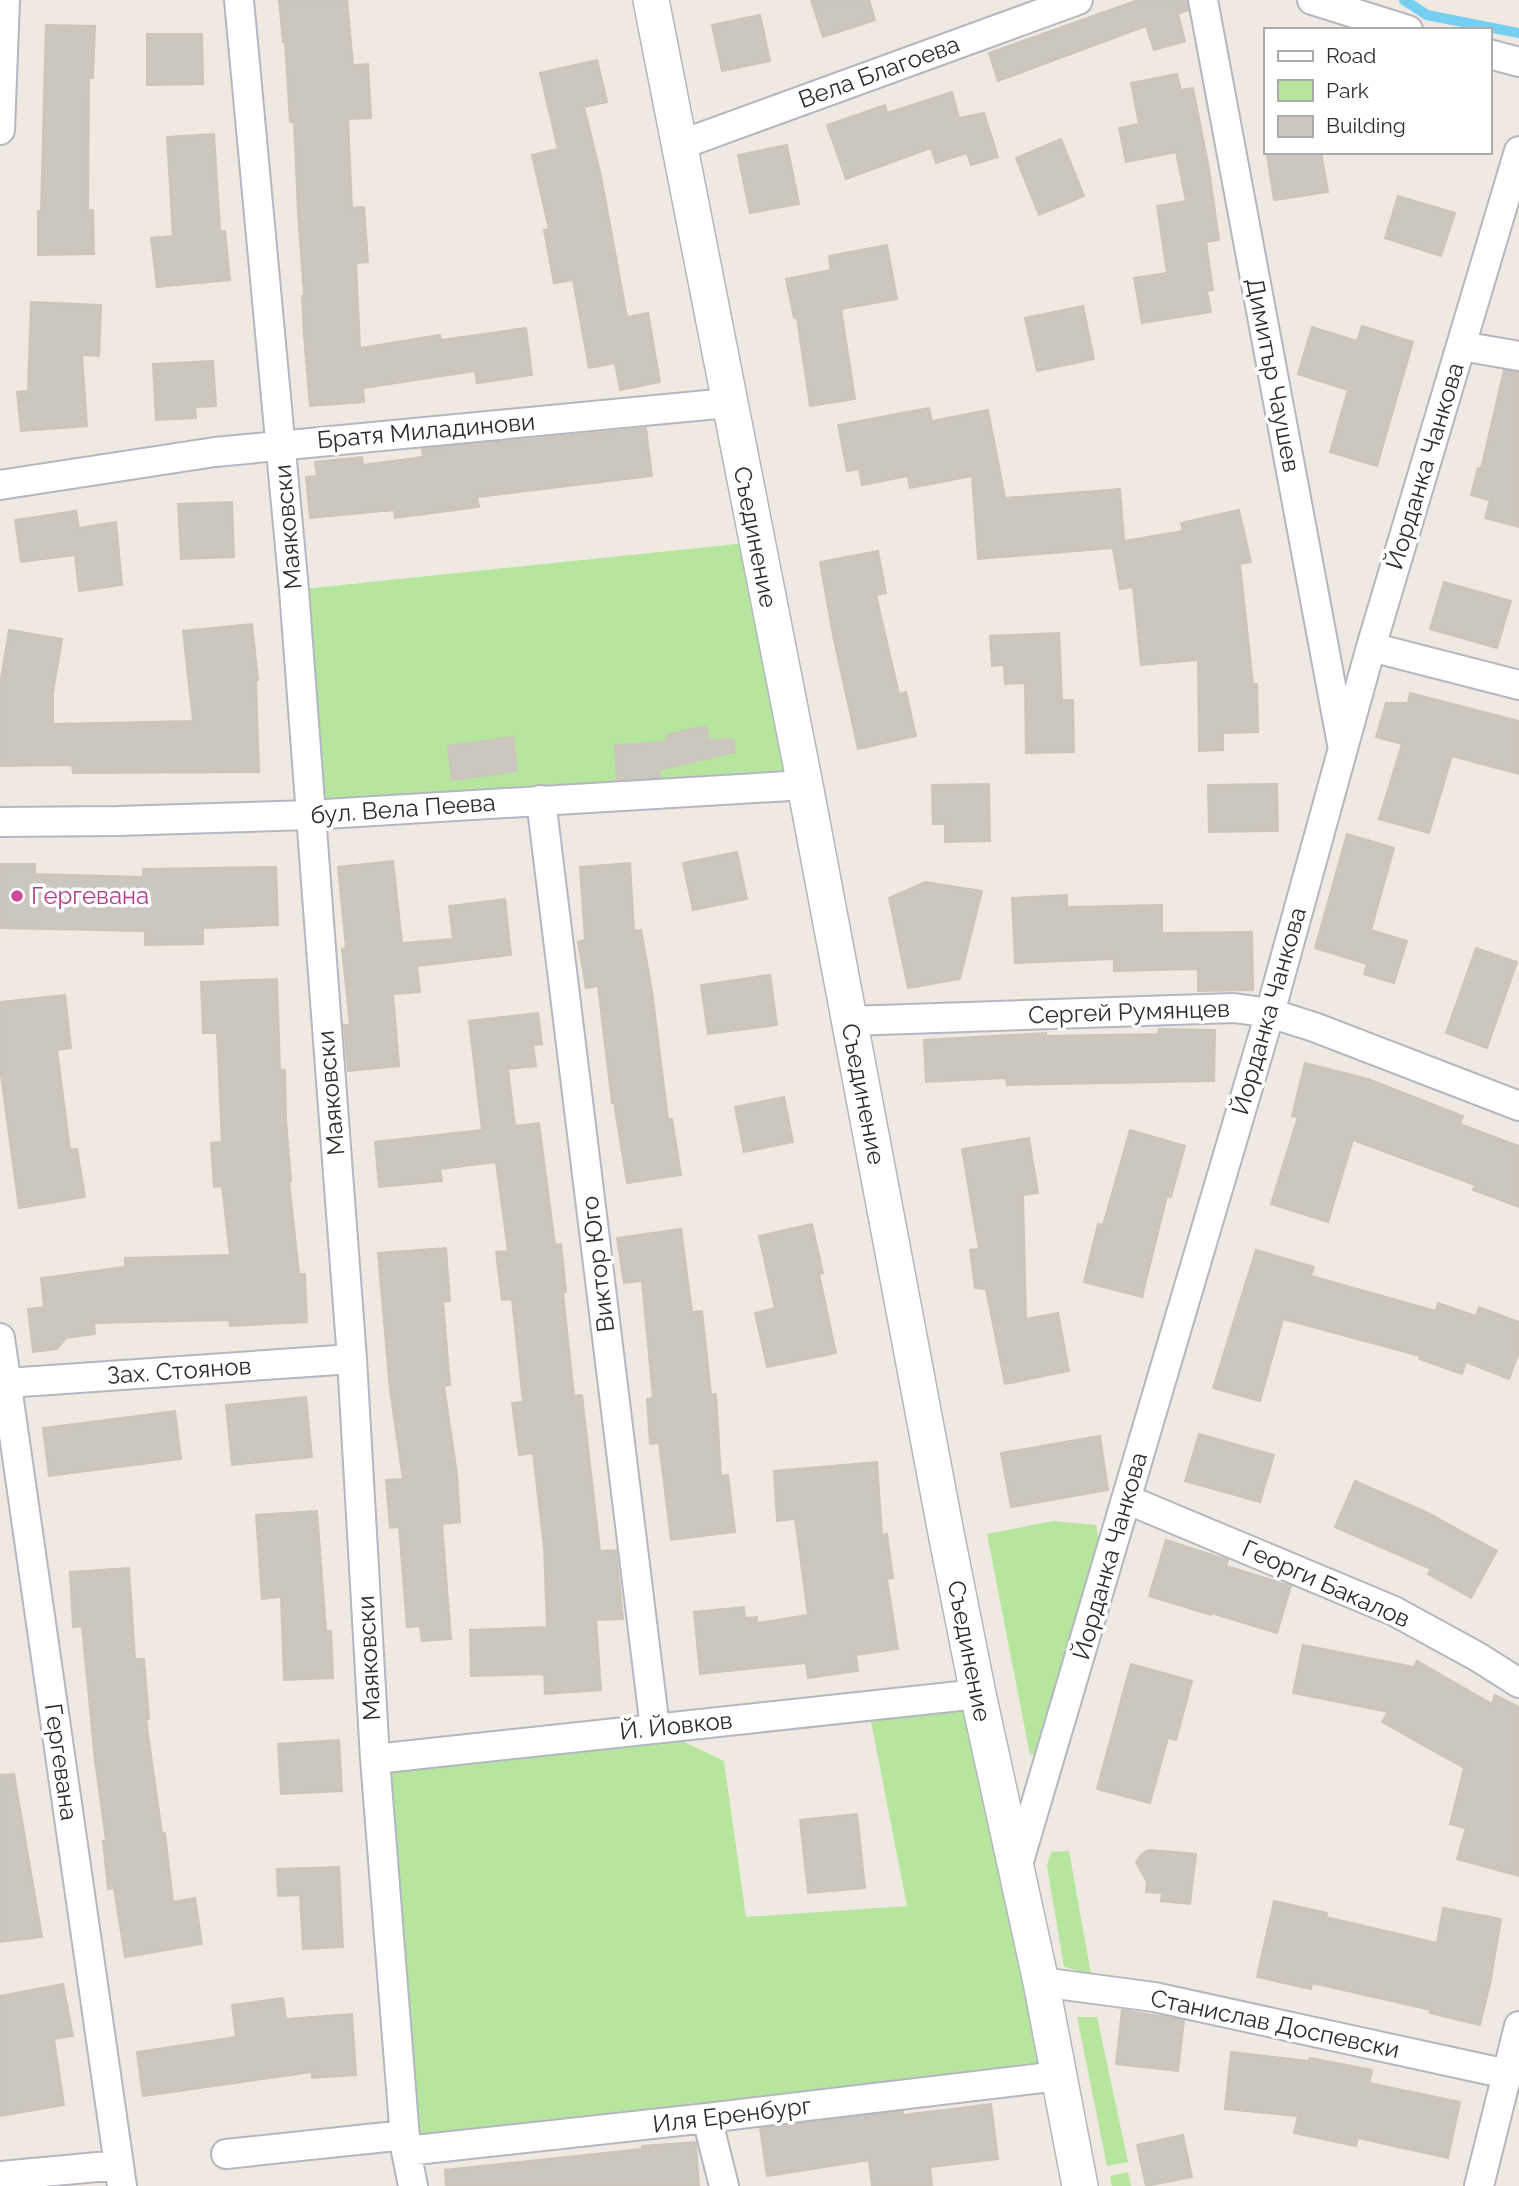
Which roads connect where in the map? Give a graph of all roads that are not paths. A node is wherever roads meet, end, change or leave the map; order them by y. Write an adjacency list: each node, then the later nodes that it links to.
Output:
1 (5, 0): 10 (street)
2 (239, 0): 16 (street, Маяковски)
3 (651, 0): 11 (street, Съединение)
4 (1078, 0): 11 (street, Вела Благоева)
5 (1203, 0): 20 (street, Димитър Чаушев)
6 (1312, 0): 7 (street)
7 (1402, 28)
8 (1491, 55): 9 (street)
9 (1519, 62)
10 (0, 130)
11 (680, 145): 15 (street, Съединение)
12 (1519, 151): 13 (street, Йорданка Чанкова)
13 (1461, 346): 14 (street); 18 (street, Йорданка Чанкова)
14 (1519, 356)
15 (729, 403): 16 (street, Братя Миладинови); 21 (street, Съединение)
16 (280, 445): 17 (street, Братя Миладинови); 23 (street, Маяковски)
17 (0, 485)
18 (1371, 647): 19 (street); 20 (street, Йорданка Чанкова)
19 (1519, 685)
20 (1343, 750): 25 (street, Йорданка Чанкова)
21 (805, 785): 22 (street, бул. Вела Пеева); 26 (street, Съединение)
22 (541, 800): 23 (street, бул. Вела Пеева); 34 (street, Виктор Юго)
23 (309, 815): 24 (street, бул. Вела Пеева); 29 (street, Маяковски)
24 (0, 822)
25 (1270, 1013): 26 (street, Сергей Румянцев); 27 (street, Сергей Румянцев); 31 (street, Йорданка Чанкова)
26 (849, 1021): 33 (street, Съединение)
27 (1519, 1106)
28 (0, 1338): 30 (street, Гергевана)
29 (352, 1359): 30 (street, Зах. Стоянов); 35 (street, Маяковски)
30 (6, 1383): 44 (street, Гергевана)
31 (1126, 1499): 32 (street, Георги Бакалов); 36 (street, Йорданка Чанкова)
32 (1519, 1683)
33 (978, 1694): 34 (street, Й. Йовков); 36 (street, Съединение)
34 (655, 1728): 35 (street, Й. Йовков)
35 (374, 1759): 42 (street, Маяковски)
36 (1016, 1871): 37 (street, Съединение)
37 (1041, 1982): 39 (street, Станислав Доспевски); 40 (street, Съединение)
38 (1519, 2026): 39 (street)
39 (1507, 2074): 49 (street)
40 (1058, 2076): 41 (street, Иля Еренбург); 48 (street, Съединение)
41 (707, 2118): 42 (street, Иля Еренбург); 47 (street)
42 (405, 2143): 43 (street, Иля Еренбург); 46 (street, Маяковски)
43 (226, 2154)
44 (120, 2175): 45 (street)
45 (0, 2176)
46 (413, 2186)
47 (724, 2186)
48 (1080, 2186)
49 (1479, 2186)

